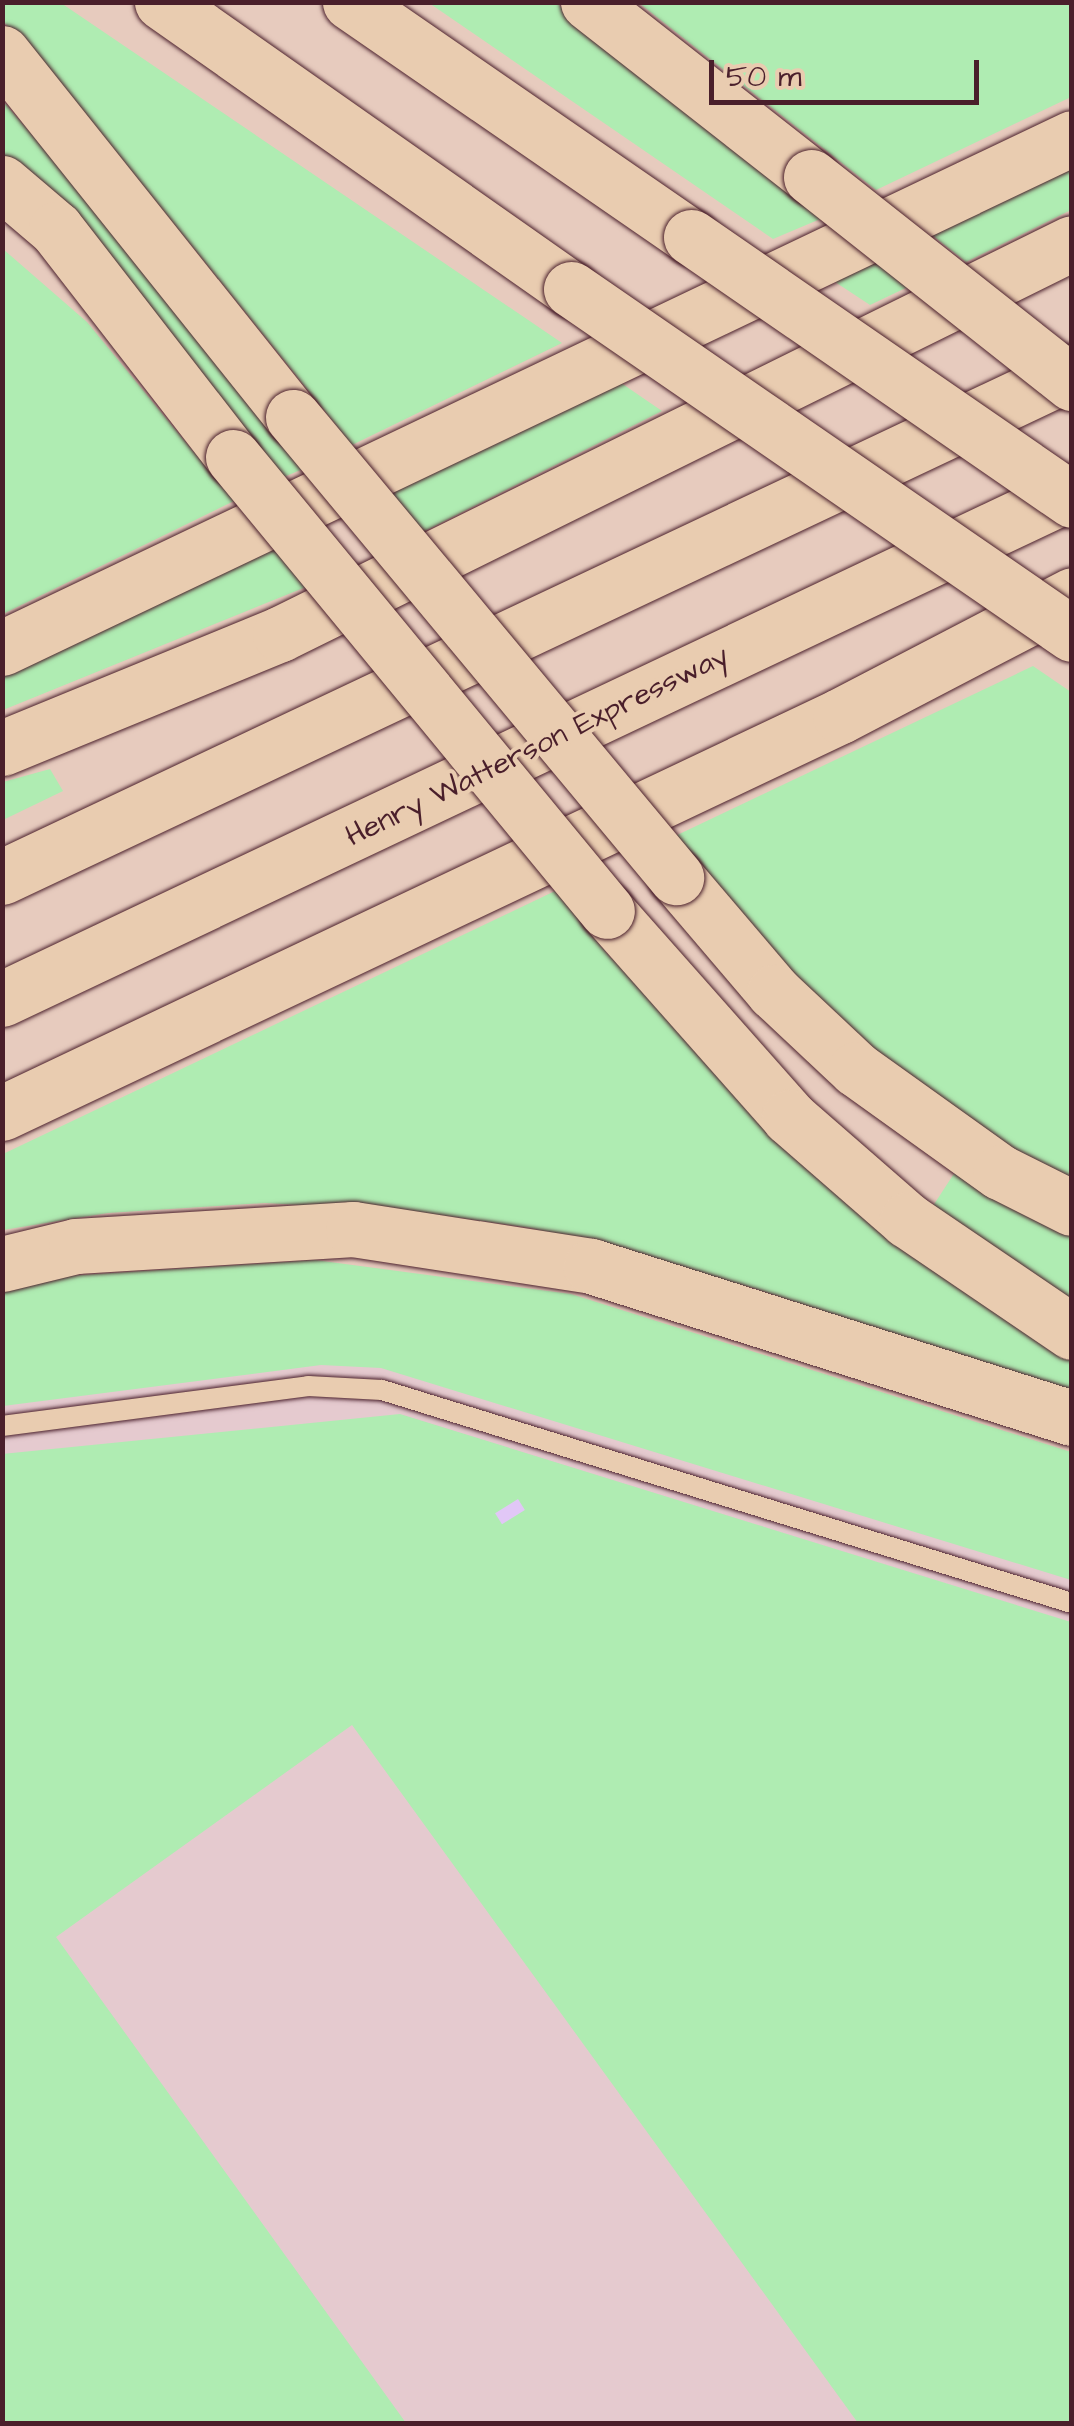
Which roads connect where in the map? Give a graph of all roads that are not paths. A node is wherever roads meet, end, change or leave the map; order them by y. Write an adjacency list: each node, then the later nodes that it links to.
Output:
1 (162, 2): 11 (highway, bridge)
2 (350, 2): 10 (highway, bridge)
3 (588, 2): 9 (highway, bridge)
4 (2, 53): 17 (highway, bridge)
5 (1072, 138): 12 (highway)
6 (2, 183): 19 (highway, bridge)
7 (1072, 244): 13 (highway)
8 (1072, 372): 14 (highway)
9 (1072, 383)
10 (1072, 496): 15 (highway, Henry Watterson Expressway)
11 (1070, 606): 16 (highway)
12 (2, 648)
13 (2, 748)
14 (2, 877)
15 (2, 999)
16 (2, 1113)
17 (1072, 1208)
18 (2, 1264): 20 (highway)
19 (1072, 1332)
20 (1072, 1418)
21 (2, 1426): 22 (lane)
22 (1072, 1603)

